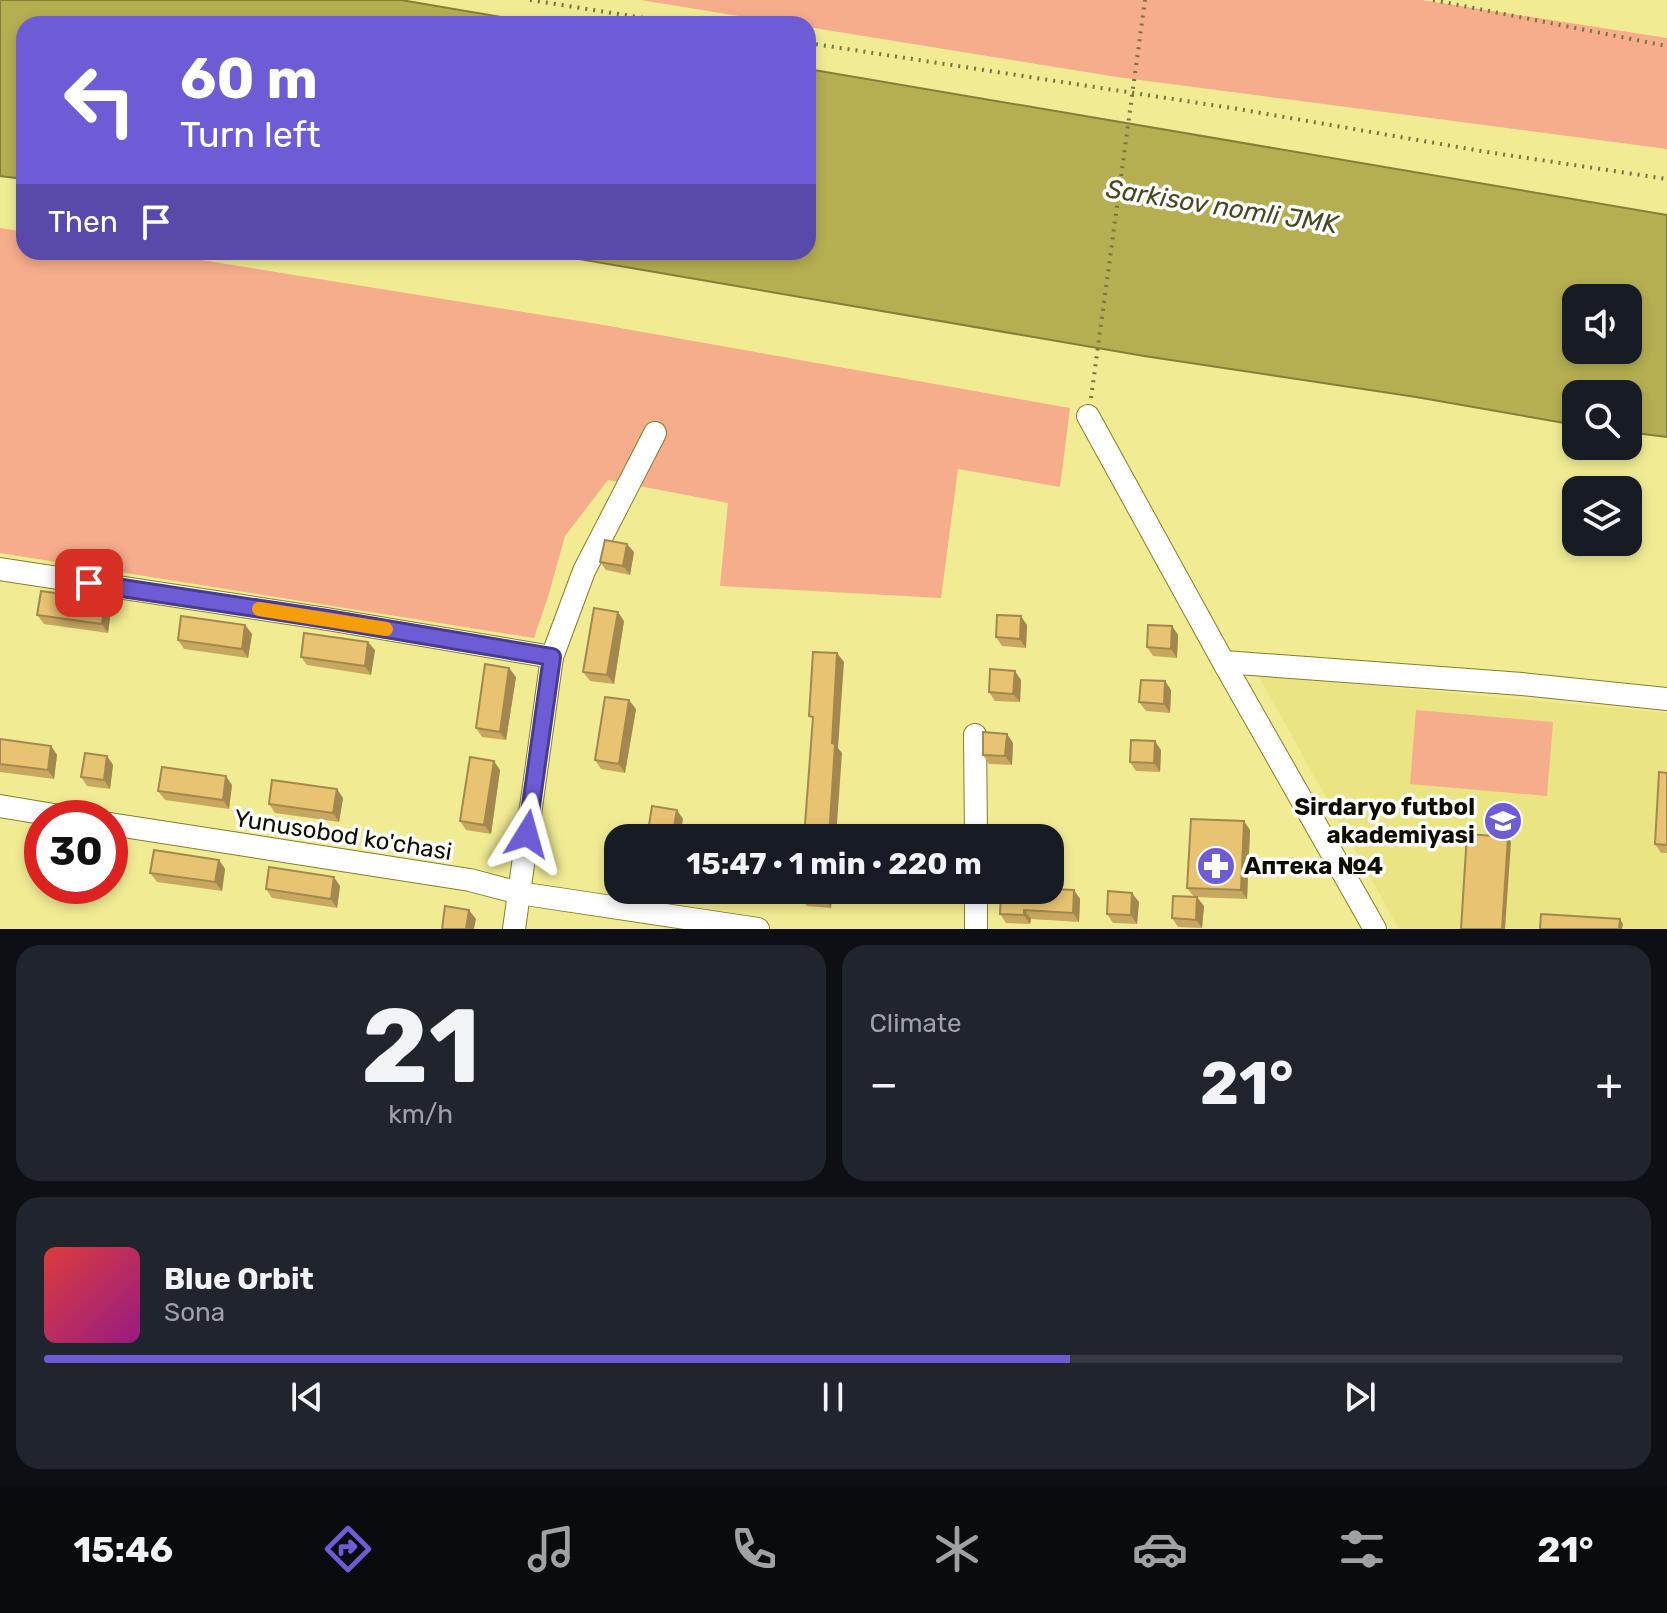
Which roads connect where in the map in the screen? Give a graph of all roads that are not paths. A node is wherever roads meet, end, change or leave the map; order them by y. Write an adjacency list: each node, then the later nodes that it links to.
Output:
1 (1088, 416): 5 (street)
2 (655, 433): 4 (street)
3 (0, 569): 4 (street)
4 (552, 657): 12 (street)
5 (1224, 662): 6 (street); 17 (street)
6 (1667, 699)
7 (975, 735): 10 (street)
8 (0, 806): 9 (street)
9 (24, 810)
10 (976, 824)
11 (128, 827): 12 (street, Yunusobod ko'chasi)
12 (519, 893): 14 (street); 15 (street, Yunusobod ko'chasi)
13 (976, 904): 16 (street)
14 (514, 929)
15 (758, 929)
16 (976, 929)
17 (1375, 929)

